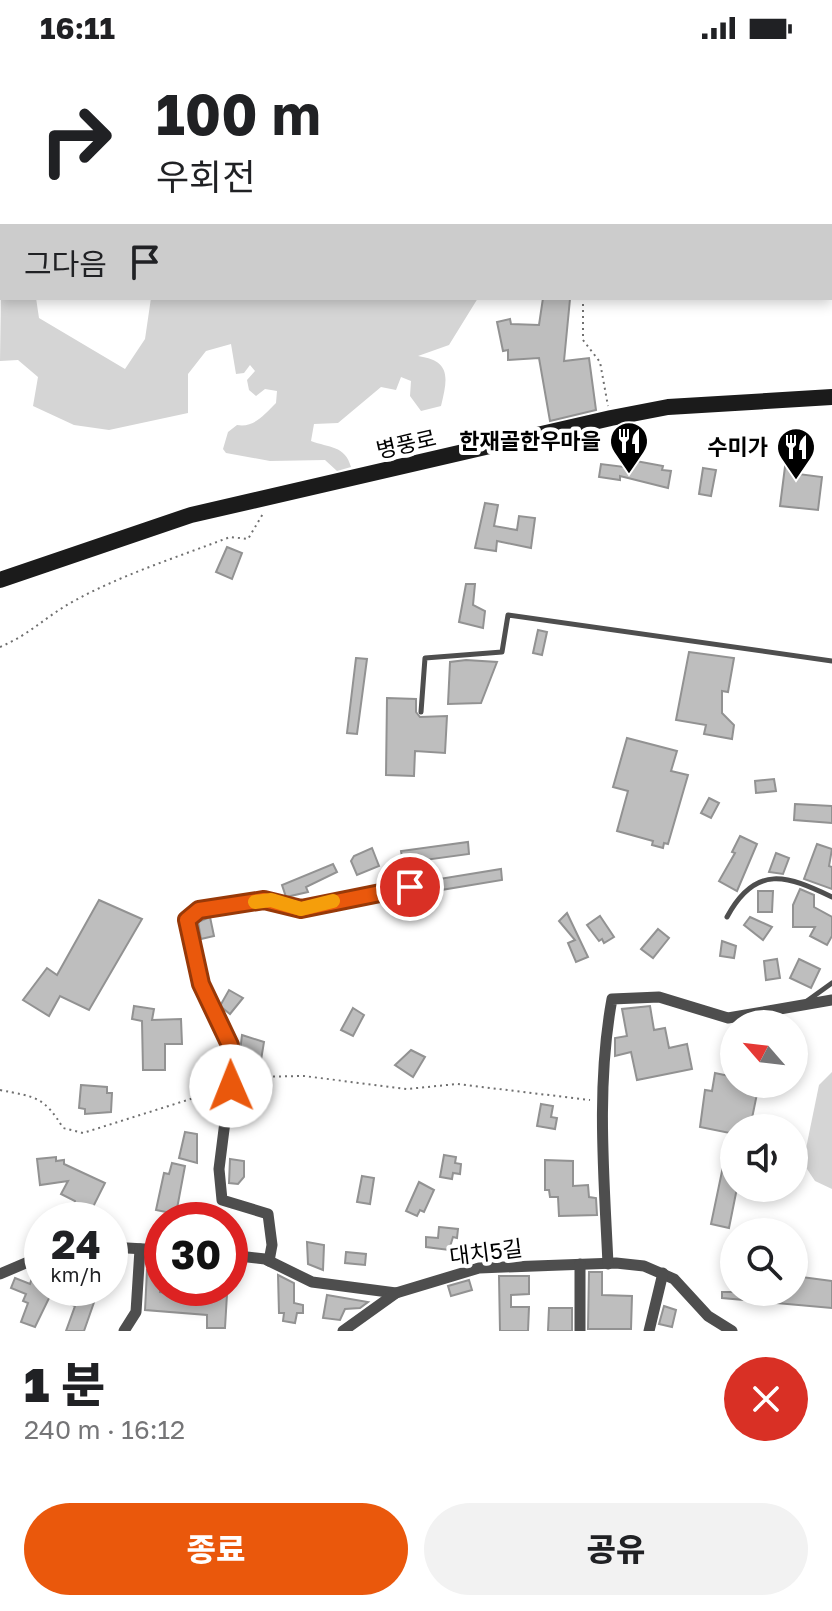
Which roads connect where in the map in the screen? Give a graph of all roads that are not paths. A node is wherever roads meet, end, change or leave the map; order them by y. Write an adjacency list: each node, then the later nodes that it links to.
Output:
1 (832, 397): 2 (main road, 병풍로)
2 (0, 580)
3 (832, 661): 4 (lane)
4 (421, 712)
5 (410, 887): 15 (street)
6 (832, 897): 7 (lane)
7 (727, 917)
8 (832, 983): 10 (lane)
9 (832, 1000): 10 (street)
10 (805, 1004): 18 (street)
11 (128, 1248): 12 (street)
12 (140, 1249): 13 (street); 22 (street)
13 (144, 1249)
14 (248, 1258): 15 (street, 대치5길)
15 (269, 1261): 21 (street, 대치5길)
16 (24, 1264): 20 (street)
17 (580, 1264): 18 (street, 대치5길); 21 (street, 대치5길); 24 (street)
18 (608, 1264): 19 (street, 대치5길)
19 (663, 1273): 25 (street); 26 (street, 대치5길)
20 (0, 1274)
21 (396, 1293): 23 (street)
22 (124, 1331)
23 (343, 1331)
24 (580, 1331)
25 (649, 1331)
26 (732, 1331)

